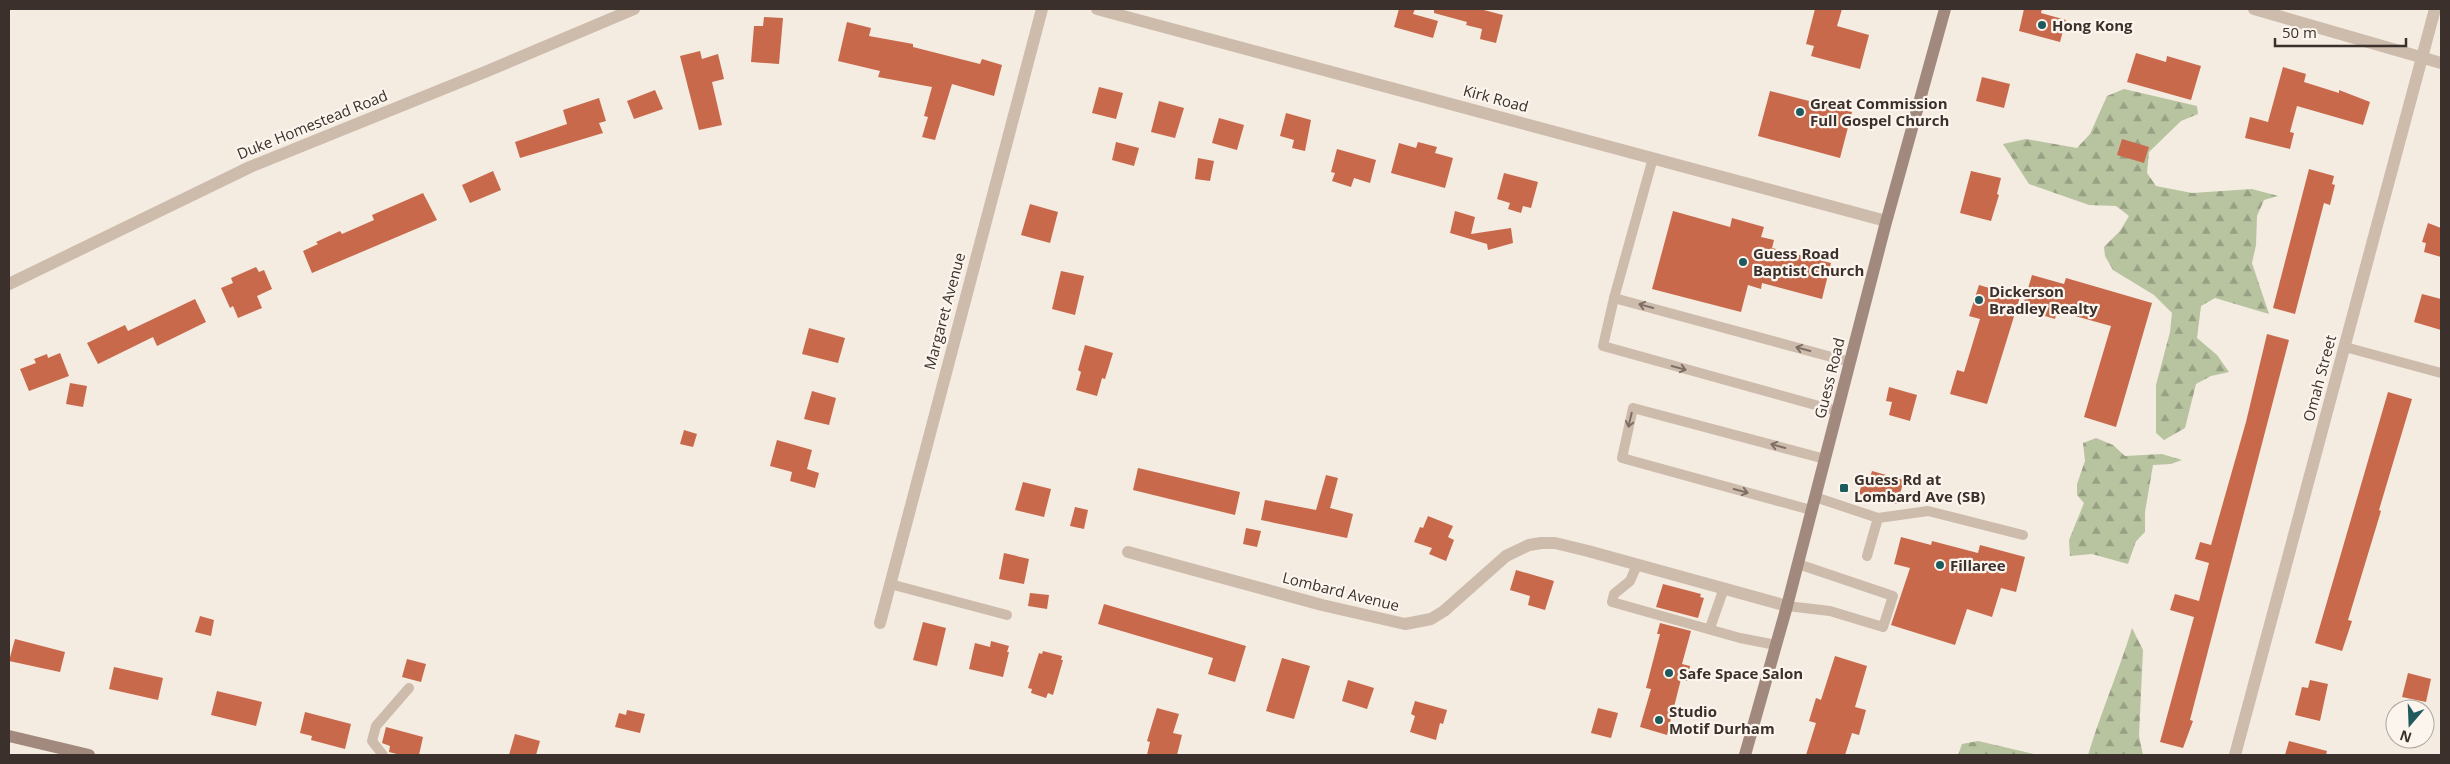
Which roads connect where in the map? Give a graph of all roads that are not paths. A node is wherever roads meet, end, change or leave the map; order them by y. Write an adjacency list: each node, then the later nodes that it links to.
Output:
1 (634, 9): 11 (street, Duke Homestead Road)
2 (1042, 9): 26 (street, Margaret Avenue)
3 (1097, 9): 9 (street, Kirk Road)
4 (1945, 9): 10 (main road, Guess Road)
5 (2254, 9): 7 (street)
6 (2435, 9): 7 (street, Omah Street)
7 (2422, 57): 8 (street); 13 (street, Omah Street)
8 (2441, 63)
9 (1653, 158): 10 (street, Kirk Road); 12 (lane)
10 (1886, 221): 14 (main road, Guess Road)
11 (9, 284)
12 (1614, 298): 14 (lane, one-way to 12); 16 (lane, one-way to 16)
13 (2345, 346): 15 (lane); 38 (street, Omah Street)
14 (1850, 362): 16 (main road, Guess Road)
15 (2441, 373)
16 (1837, 411): 17 (main road, Guess Road)
17 (1825, 459): 18 (main road, Guess Road); 19 (lane, one-way to 19)
18 (1815, 497): 19 (main road, Guess Road); 20 (lane)
19 (1811, 510): 24 (main road, Guess Road)
20 (1878, 518): 21 (lane); 23 (lane)
21 (2023, 535)
22 (1128, 552): 25 (street, Lombard Avenue)
23 (1867, 556)
24 (1798, 564): 28 (main road, Guess Road); 28 (lane)
25 (1637, 565): 27 (street, Lombard Avenue); 31 (lane)
26 (890, 584): 29 (lane); 30 (street, Margaret Avenue)
27 (1724, 588): 28 (street, Lombard Avenue); 31 (lane)
28 (1787, 606): 32 (main road, Guess Road)
29 (1007, 615)
30 (880, 623)
31 (1710, 628): 32 (lane)
32 (1776, 645): 37 (main road, Guess Road)
33 (409, 688): 36 (lane)
34 (9, 736): 35 (main road)
35 (88, 755)
36 (383, 755)
37 (1745, 755)
38 (2235, 755)

